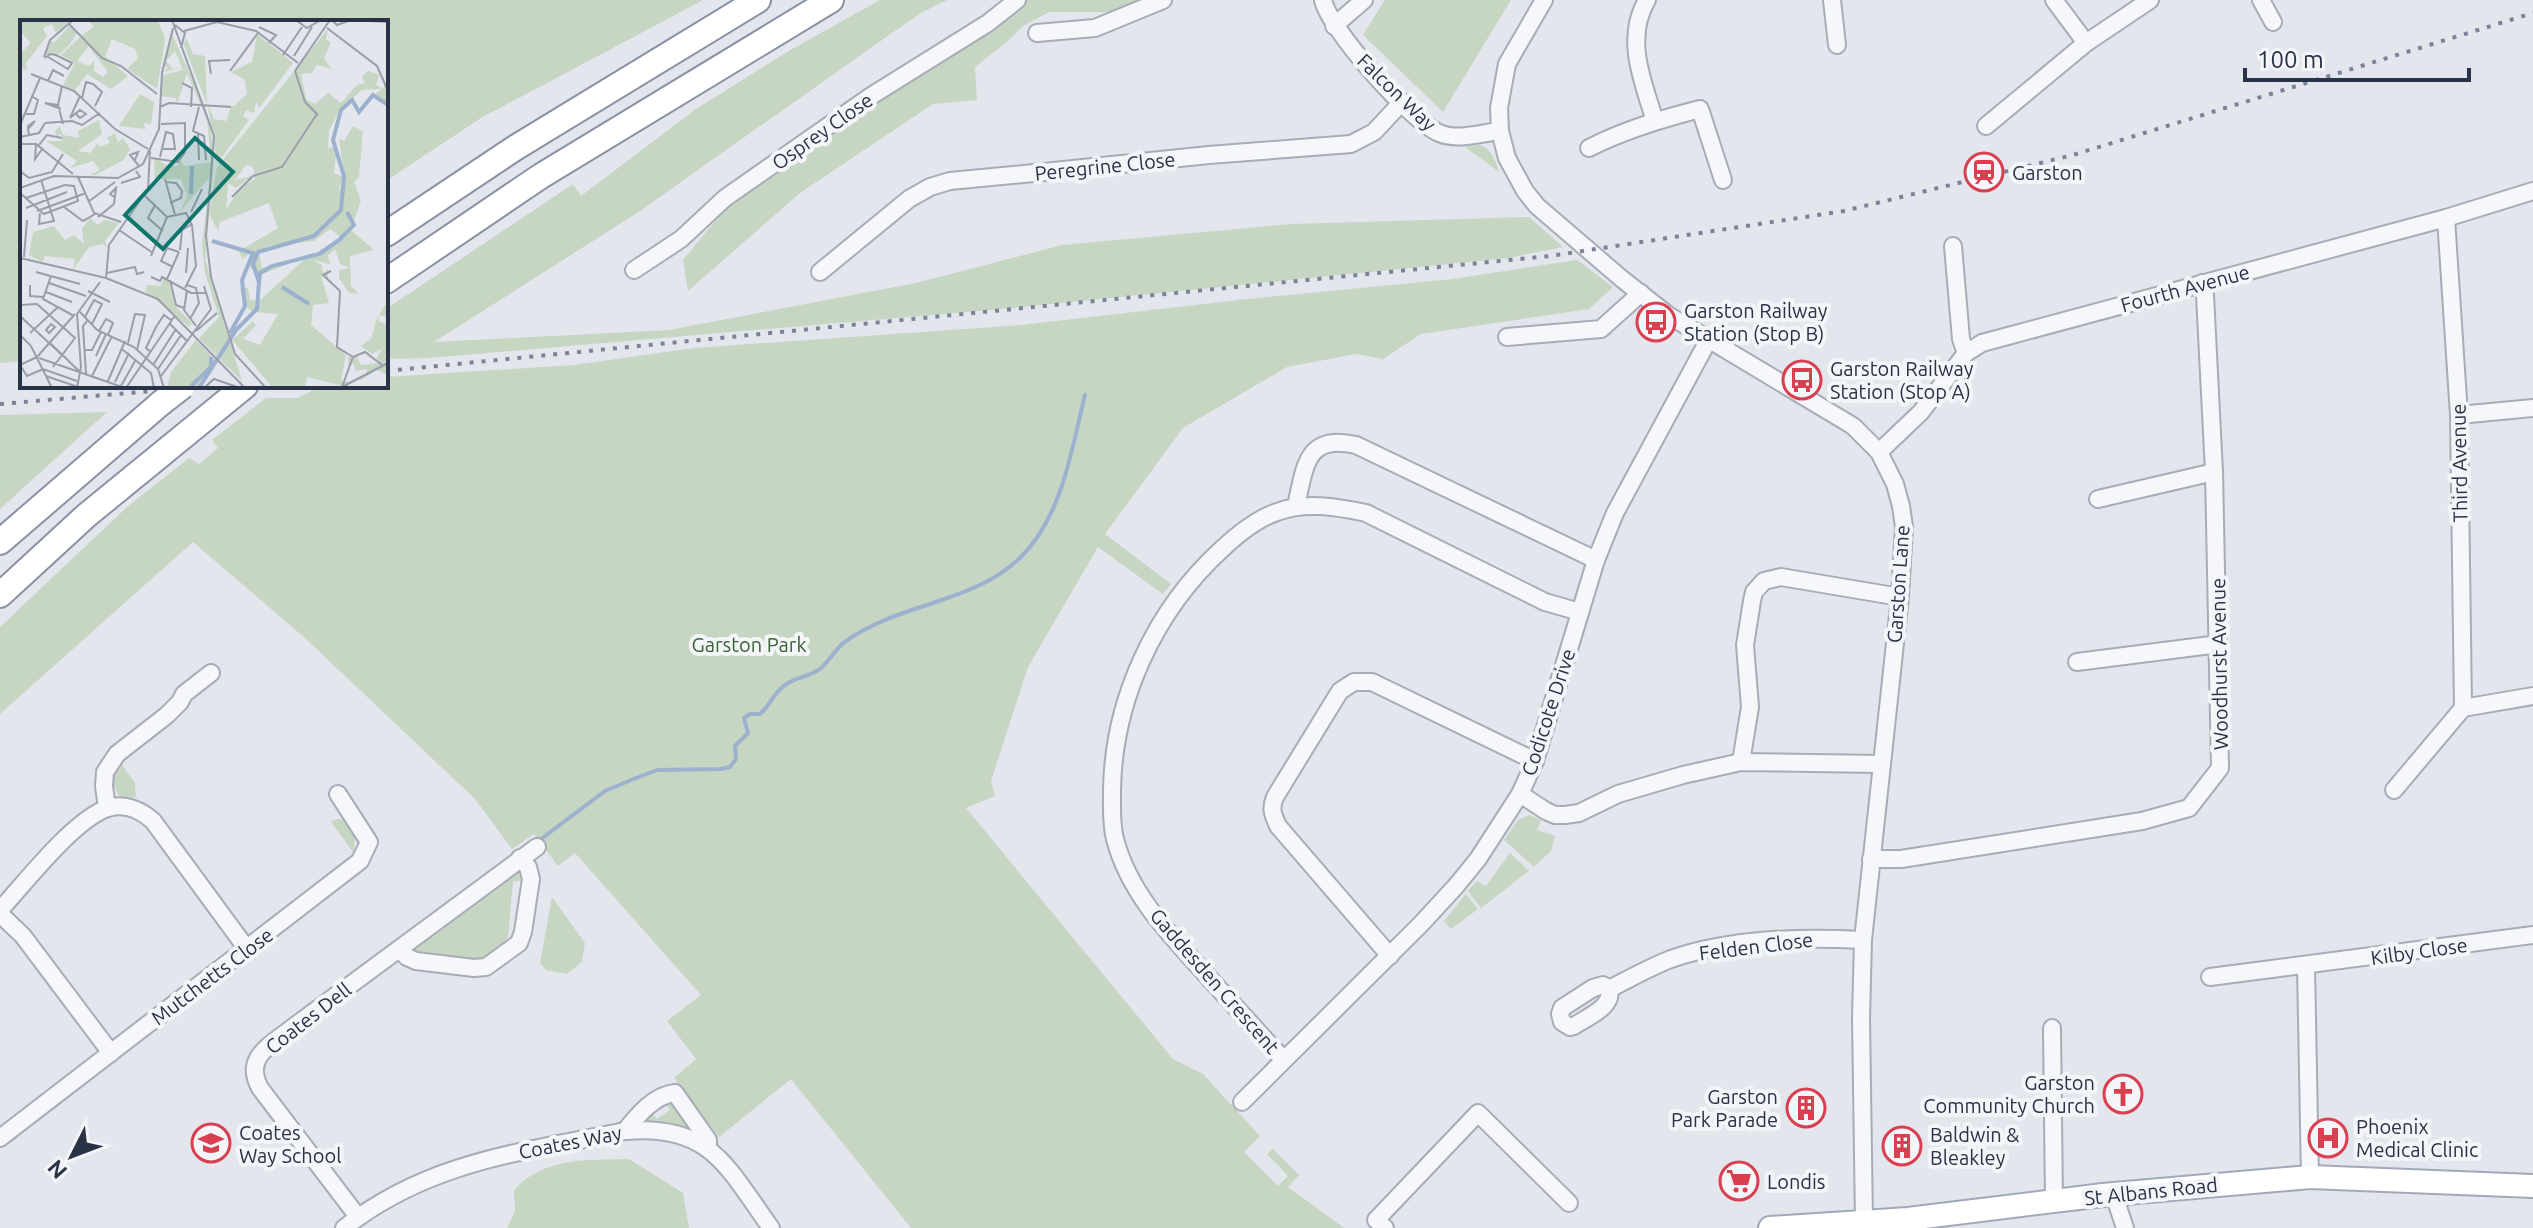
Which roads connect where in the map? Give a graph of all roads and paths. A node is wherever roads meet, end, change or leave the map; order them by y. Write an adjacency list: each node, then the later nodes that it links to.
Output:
1 (758, 0): 26 (highway)
2 (831, 0): 30 (highway)
3 (1017, 0): 28 (street, Osprey Close)
4 (1163, 0): 15 (street)
5 (1323, 0): 14 (street, Falcon Way)
6 (1364, 0): 14 (street)
7 (1544, 0): 21 (street, Garston Lane)
8 (1832, 0): 17 (street)
9 (2054, 0): 16 (street)
10 (2150, 0): 16 (street)
11 (2261, 0): 13 (street)
12 (1645, 2): 19 (street)
13 (2273, 22)
14 (1334, 26): 18 (street, Falcon Way)
15 (1037, 33)
16 (2086, 43): 20 (street)
17 (1837, 45)
18 (1402, 102): 21 (street, Falcon Way); 29 (street, Peregrine Close)
19 (1655, 121): 22 (street); 23 (street)
20 (1986, 126)
21 (1500, 131): 32 (street, Garston Lane)
22 (1589, 148)
23 (1723, 180)
24 (2533, 191): 25 (street, Fourth Avenue)
25 (2446, 218): 31 (street, Fourth Avenue); 39 (street, Third Avenue)
26 (388, 233)
27 (1953, 246): 35 (street)
28 (634, 270)
29 (820, 272)
30 (388, 280)
31 (2202, 283): 35 (street, Fourth Avenue); 41 (street, Woodhurst Avenue)
32 (1641, 293): 33 (street); 34 (street, Garston Lane)
33 (1507, 337)
34 (1709, 339): 40 (street, Garston Lane); 45 (street, Codicote Drive)
35 (1966, 353): 40 (street, Fourth Avenue)
36 (180, 388): 44 (highway, bridge)
37 (236, 393): 46 (highway)
38 (2533, 408): 39 (street)
39 (2459, 415): 53 (street, Third Avenue)
40 (1879, 452): 47 (street, Garston Lane)
41 (2214, 472): 42 (street); 49 (street, Woodhurst Avenue)
42 (2098, 499)
43 (1296, 506): 45 (street); 48 (street, Gaddesden Crescent); 75 (street, Gaddesden Crescent)
44 (0, 542)
45 (1596, 560): 48 (street, Codicote Drive)
46 (0, 595)
47 (1900, 597): 55 (street); 56 (street, Garston Lane)
48 (1580, 612): 54 (street, Codicote Drive)
49 (2219, 644): 50 (street); 63 (street, Woodhurst Avenue)
50 (2077, 662)
51 (211, 673): 60 (street)
52 (2533, 696): 53 (street)
53 (2463, 708): 57 (street)
54 (1535, 761): 59 (street, Codicote Drive); 69 (street)
55 (1741, 762): 56 (street); 59 (street)
56 (1881, 764): 63 (street, Garston Lane)
57 (2394, 790)
58 (338, 794): 67 (street, Mutchetts Close)
59 (1520, 794): 69 (street, Codicote Drive)
60 (107, 808): 64 (street); 67 (street)
61 (537, 847): 62 (street, Coates Dell)
62 (520, 858): 68 (street, Coates Dell); 68 (street)
63 (1871, 859): 66 (street, Garston Lane)
64 (0, 912): 74 (street)
65 (2533, 935): 70 (street, Kilby Close)
66 (1863, 940): 72 (street, Felden Close); 86 (street, Garston Lane)
67 (247, 949): 74 (street, Mutchetts Close)
68 (399, 949): 85 (street, Coates Dell)
69 (1390, 956): 75 (street, Codicote Drive)
70 (2306, 966): 71 (street, Kilby Close); 80 (street)
71 (2210, 977)
72 (1609, 989)
73 (2052, 1028): 83 (street)
74 (111, 1053): 78 (street, Mutchetts Close)
75 (1283, 1059): 76 (street, Codicote Drive)
76 (1242, 1102)
77 (625, 1131): 79 (street, Coates Way); 79 (street); 85 (street, Coates Way)
78 (0, 1138)
79 (708, 1149): 88 (street, Coates Way)
80 (2310, 1177): 81 (main road, St Albans Road); 82 (main road, St Albans Road)
81 (2533, 1186)
82 (2114, 1195): 83 (main road, St Albans Road); 91 (street)
83 (2054, 1202): 86 (main road, St Albans Road)
84 (1569, 1203): 89 (street)
85 (358, 1217): 87 (street, Coates Way)
86 (1864, 1222): 90 (main road, St Albans Road)
87 (344, 1228)
88 (771, 1228)
89 (1385, 1228)
90 (1770, 1228)
91 (2125, 1228)

